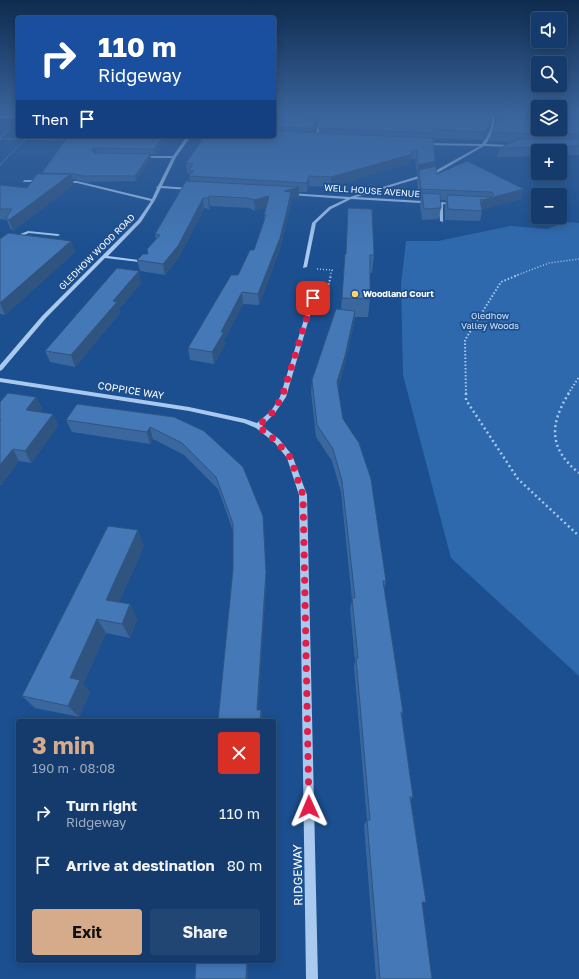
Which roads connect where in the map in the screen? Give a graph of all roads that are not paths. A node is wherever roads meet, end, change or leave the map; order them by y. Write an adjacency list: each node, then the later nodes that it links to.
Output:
1 (173, 159): 6 (street, GLEDHOW WOOD ROAD)
2 (460, 159): 9 (street)
3 (24, 181): 4 (street)
4 (47, 181)
5 (62, 182): 10 (street)
6 (158, 187): 7 (street); 10 (street, GLEDHOW WOOD ROAD)
7 (193, 189)
8 (283, 193): 9 (street, WELL HOUSE AVENUE)
9 (352, 197): 11 (street, WELL HOUSE AVENUE); 18 (street)
10 (153, 200): 16 (street, GLEDHOW WOOD ROAD)
11 (441, 203): 12 (street, WELL HOUSE AVENUE); 13 (street)
12 (459, 204)
13 (442, 221)
14 (58, 235): 15 (street)
15 (0, 244)
16 (105, 257): 17 (street); 20 (street, GLEDHOW WOOD ROAD)
17 (147, 263)
18 (305, 267)
19 (313, 298): 22 (street)
20 (1, 367)
21 (0, 380): 22 (street, COPPICE WAY)
22 (258, 426): 23 (street, RIDGEWAY)
23 (312, 979)

